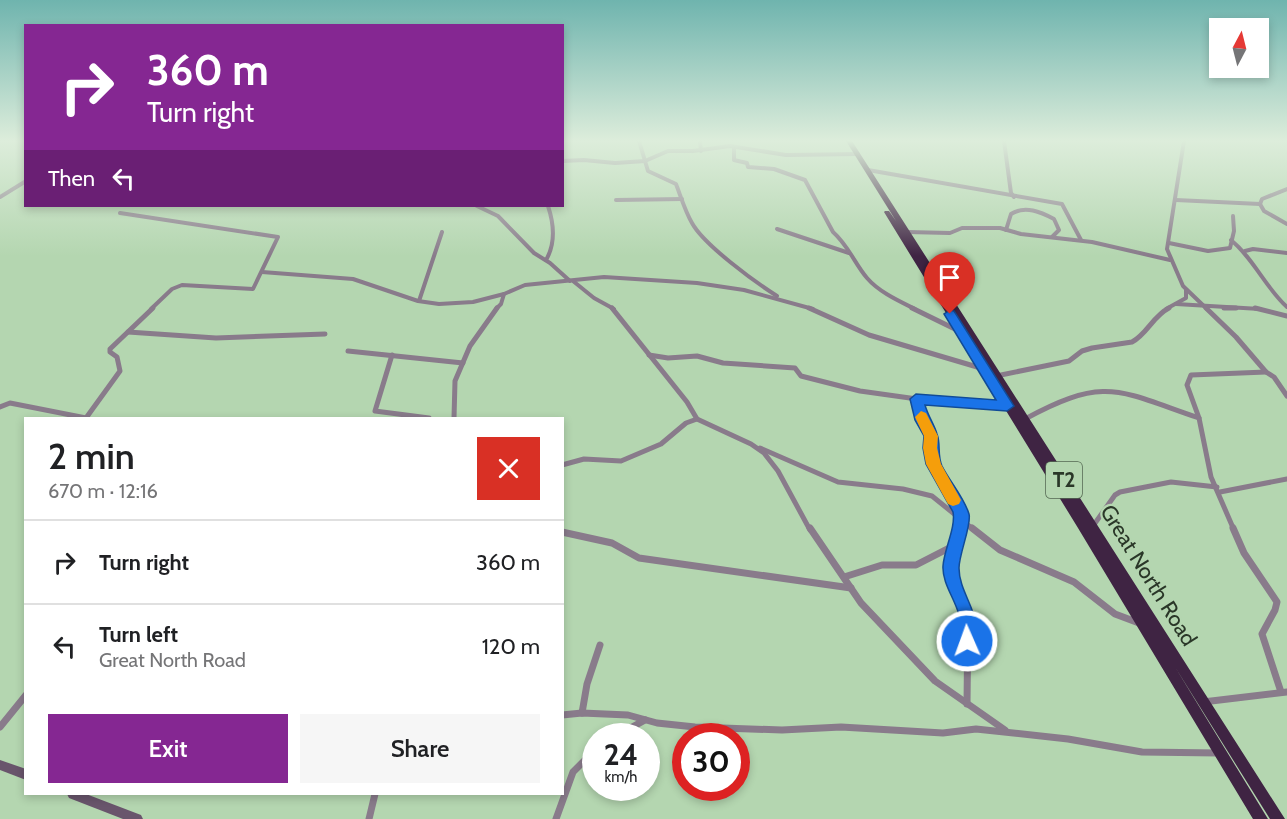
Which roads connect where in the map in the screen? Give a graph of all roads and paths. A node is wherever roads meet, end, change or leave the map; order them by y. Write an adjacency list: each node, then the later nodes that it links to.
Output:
1 (665, 179): 12 (street)
2 (803, 179): 31 (street)
3 (870, 179): 45 (highway, Great North Road / T2)
4 (874, 179): 24 (highway, Great North Road / T2)
5 (918, 179): 11 (street)
6 (1009, 179): 11 (street)
7 (1179, 179): 14 (street)
8 (24, 182): 10 (street)
9 (1287, 189): 15 (street)
10 (0, 197)
11 (1014, 197): 26 (street)
12 (682, 199): 13 (street); 38 (street)
13 (616, 200)
14 (1176, 200): 15 (street); 28 (street)
15 (1260, 204): 20 (street)
16 (479, 207): 32 (street)
17 (548, 207): 32 (street)
18 (120, 213): 34 (street)
19 (1233, 216): 27 (street)
20 (1287, 224)
21 (777, 230): 31 (street)
22 (1006, 230): 24 (street); 25 (street); 25 (street)
23 (442, 231): 39 (street)
24 (907, 232): 54 (highway, Great North Road / T2)
25 (1052, 237): 26 (street)
26 (1080, 240): 33 (street)
27 (1231, 240): 28 (street); 29 (street)
28 (1169, 243): 33 (street)
29 (1245, 251): 30 (street); 42 (street)
30 (1287, 253)
31 (850, 254): 45 (street)
32 (546, 260): 35 (street)
33 (1170, 260): 36 (street)
34 (262, 272): 39 (street); 44 (street)
35 (572, 281): 37 (street); 38 (street); 49 (street)
36 (1185, 289): 40 (street); 41 (street)
37 (504, 294): 39 (street); 48 (street)
38 (783, 299): 54 (street)
39 (419, 301)
40 (1176, 304): 41 (street); 54 (street)
41 (1204, 306): 43 (street); 53 (street)
42 (1287, 307)
43 (1287, 316)
44 (128, 332): 46 (street); 60 (street)
45 (961, 332): 54 (highway, Great North Road / T2)
46 (325, 334)
47 (348, 351): 50 (street)
48 (467, 352): 51 (street); 52 (street)
49 (649, 355): 56 (street); 64 (street)
50 (392, 356): 51 (street); 61 (street)
51 (453, 360): 52 (street)
52 (463, 363): 62 (street)
53 (1266, 372): 55 (street); 63 (street)
54 (990, 374): 57 (highway, Great North Road / T2); 65 (highway, Great North Road / T2)
55 (1287, 396)
56 (916, 399): 57 (street); 70 (street)
57 (1007, 406): 76 (highway, Great North Road / T2)
58 (0, 407): 59 (street)
59 (81, 417)
60 (87, 417)
61 (419, 417)
62 (454, 417)
63 (1199, 418): 65 (street); 69 (street)
64 (697, 419): 66 (street); 67 (street)
65 (1025, 419): 71 (highway, Great North Road / T2)
66 (758, 448): 70 (street); 74 (street)
67 (564, 464)
68 (1287, 479): 69 (street)
69 (1218, 490): 71 (street); 78 (street)
70 (962, 519): 73 (street); 76 (street)
71 (1093, 526): 80 (highway, Great North Road / T2)
72 (564, 532): 75 (street)
73 (955, 544): 74 (street); 82 (street)
74 (844, 577): 75 (street)
75 (851, 588): 82 (street)
76 (1142, 624): 81 (highway, Great North Road / T2)
77 (600, 645): 83 (street)
78 (1284, 692): 80 (street)
79 (24, 697): 87 (street)
80 (1204, 702): 81 (street); 101 (highway, Great North Road / T2)
81 (1190, 703): 89 (highway, Great North Road / T2)
82 (967, 704): 88 (street)
83 (582, 713): 84 (street); 85 (street)
84 (564, 715)
85 (645, 720): 86 (street); 88 (street)
86 (640, 723)
87 (0, 727)
88 (1006, 731): 89 (street)
89 (1220, 753): 100 (highway, Great North Road / T2)
90 (582, 761): 93 (street)
91 (0, 765): 92 (street)
92 (24, 774)
93 (564, 790)
94 (76, 795): 97 (street)
95 (375, 795): 98 (street)
96 (563, 795): 99 (street)
97 (137, 819)
98 (369, 819)
99 (556, 819)
100 (1261, 819)
101 (1278, 819)

